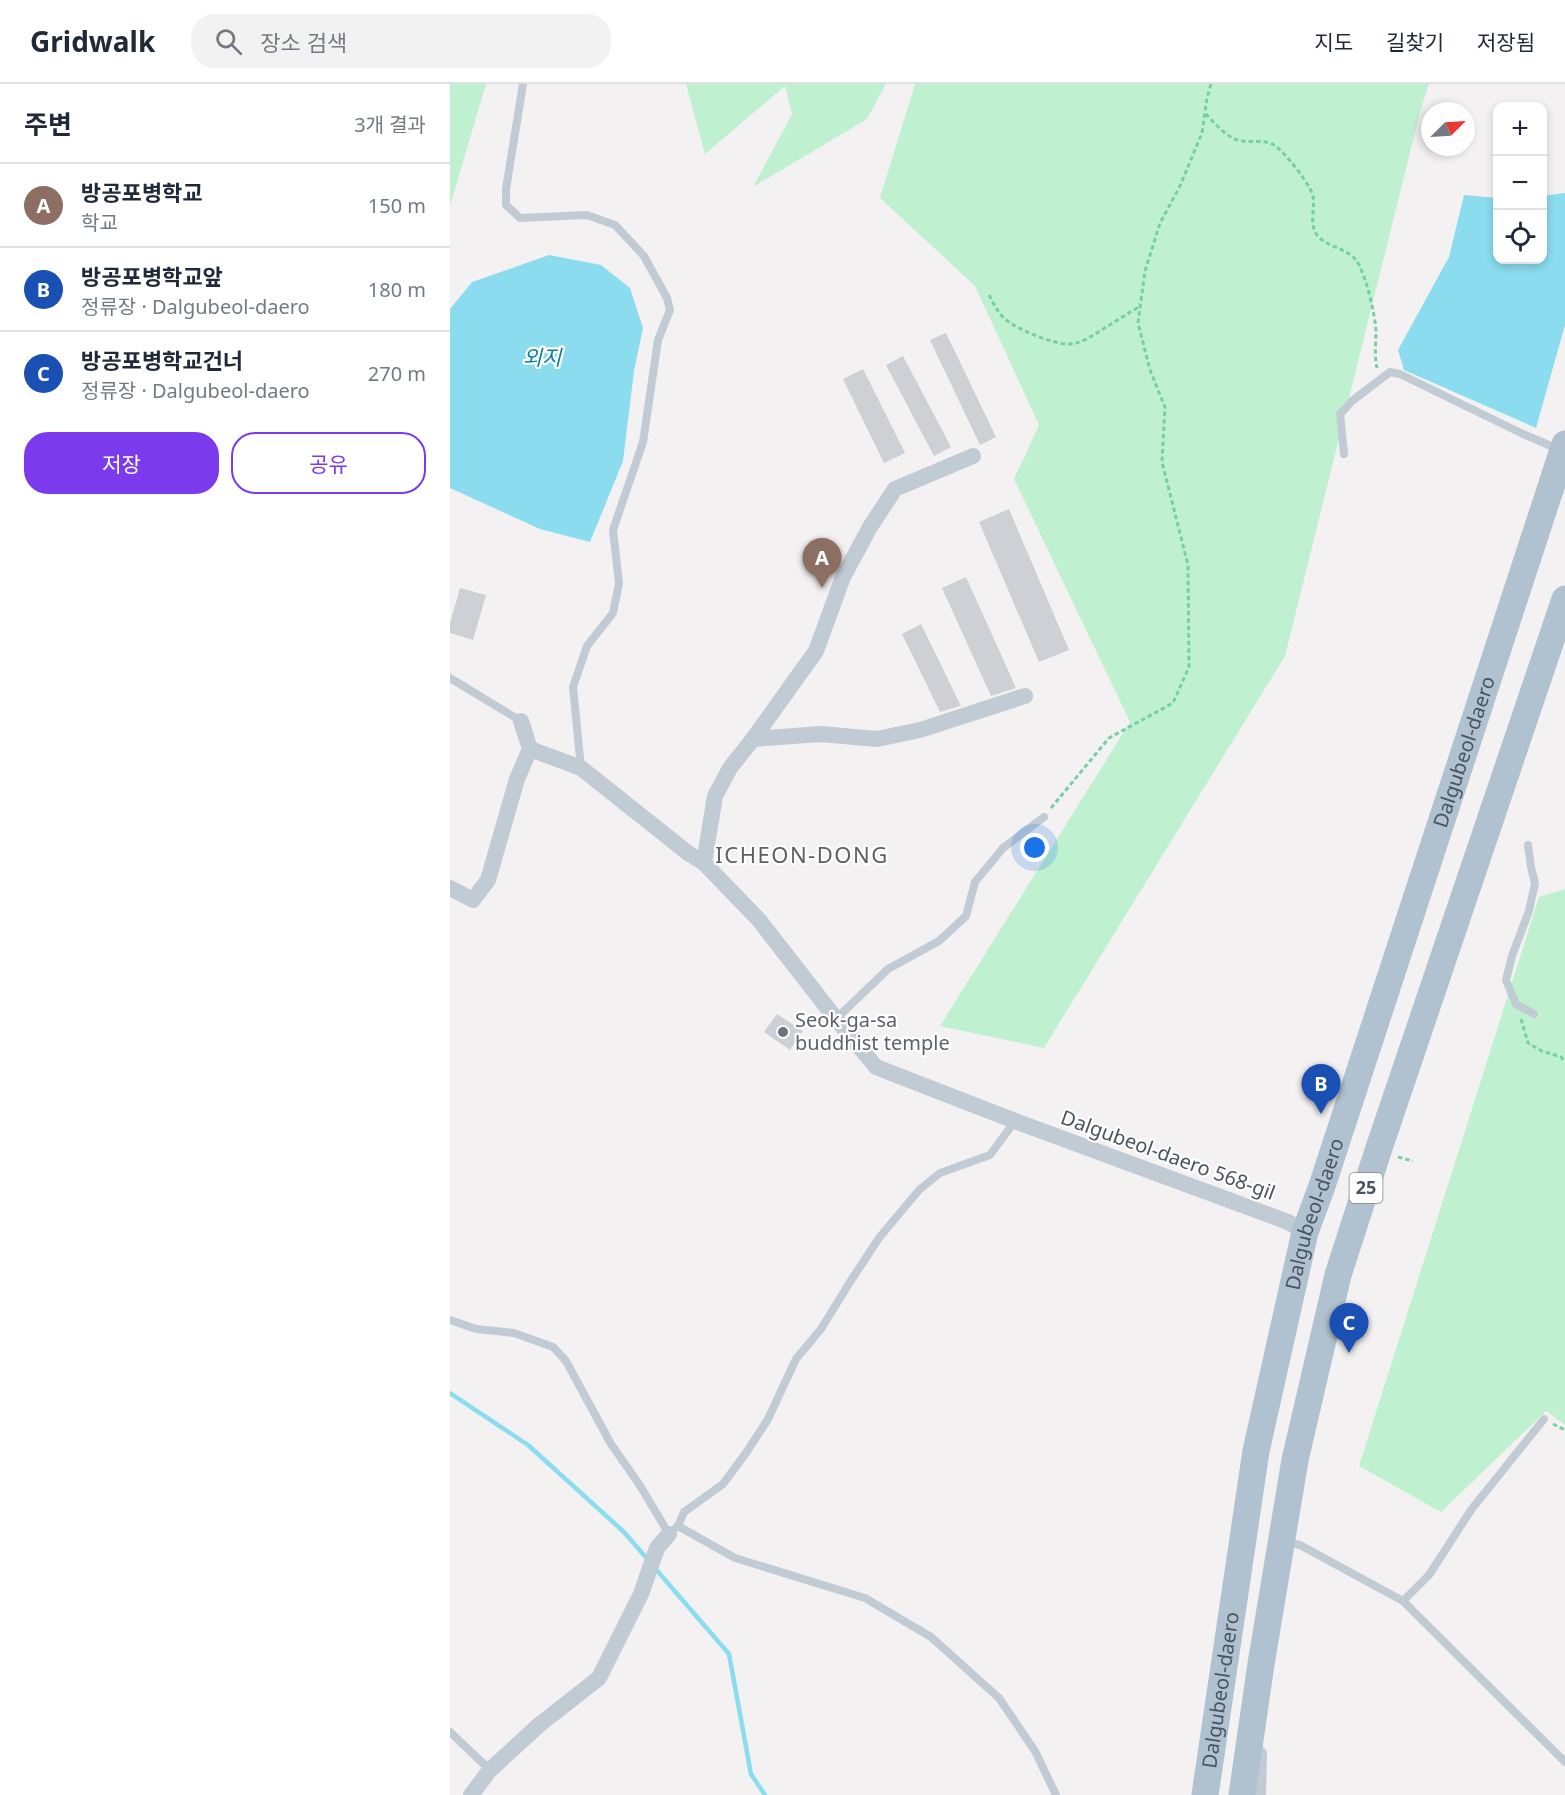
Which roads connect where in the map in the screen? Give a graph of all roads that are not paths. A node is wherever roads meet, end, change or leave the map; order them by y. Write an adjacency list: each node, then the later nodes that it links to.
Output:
1 (523, 84): 11 (lane)
2 (1564, 447): 3 (lane); 19 (main road, Dalgubeol-daero / 25)
3 (1344, 454)
4 (973, 456): 9 (street)
5 (1565, 599): 23 (main road, Dalgubeol-daero / 25)
6 (450, 678): 8 (lane)
7 (1025, 696): 9 (street)
8 (521, 721): 10 (street)
9 (753, 739): 14 (street)
10 (530, 749): 11 (street, Dalgubeol-daero 568-gil); 15 (street)
11 (581, 768): 14 (street, Dalgubeol-daero 568-gil)
12 (1044, 817): 17 (lane)
13 (1528, 845): 16 (lane)
14 (704, 863): 17 (street, Dalgubeol-daero 568-gil)
15 (450, 888)
16 (1534, 1014)
17 (837, 1018): 18 (street, Dalgubeol-daero 568-gil)
18 (1015, 1121): 19 (street, Dalgubeol-daero 568-gil); 22 (lane)
19 (1305, 1232): 31 (main road, Dalgubeol-daero / 25)
20 (450, 1320): 22 (lane)
21 (1544, 1419): 24 (lane)
22 (673, 1530): 28 (street); 30 (lane)
23 (1282, 1542): 24 (lane); 25 (main road, Dalgubeol-daero / 25)
24 (1403, 1601): 27 (lane)
25 (1261, 1664): 32 (main road, Dalgubeol-daero / 25); 33 (street)
26 (450, 1732): 28 (lane)
27 (1565, 1762)
28 (490, 1770): 29 (street)
29 (471, 1795)
30 (1056, 1795)
31 (1205, 1795)
32 (1242, 1795)
33 (1258, 1795)

